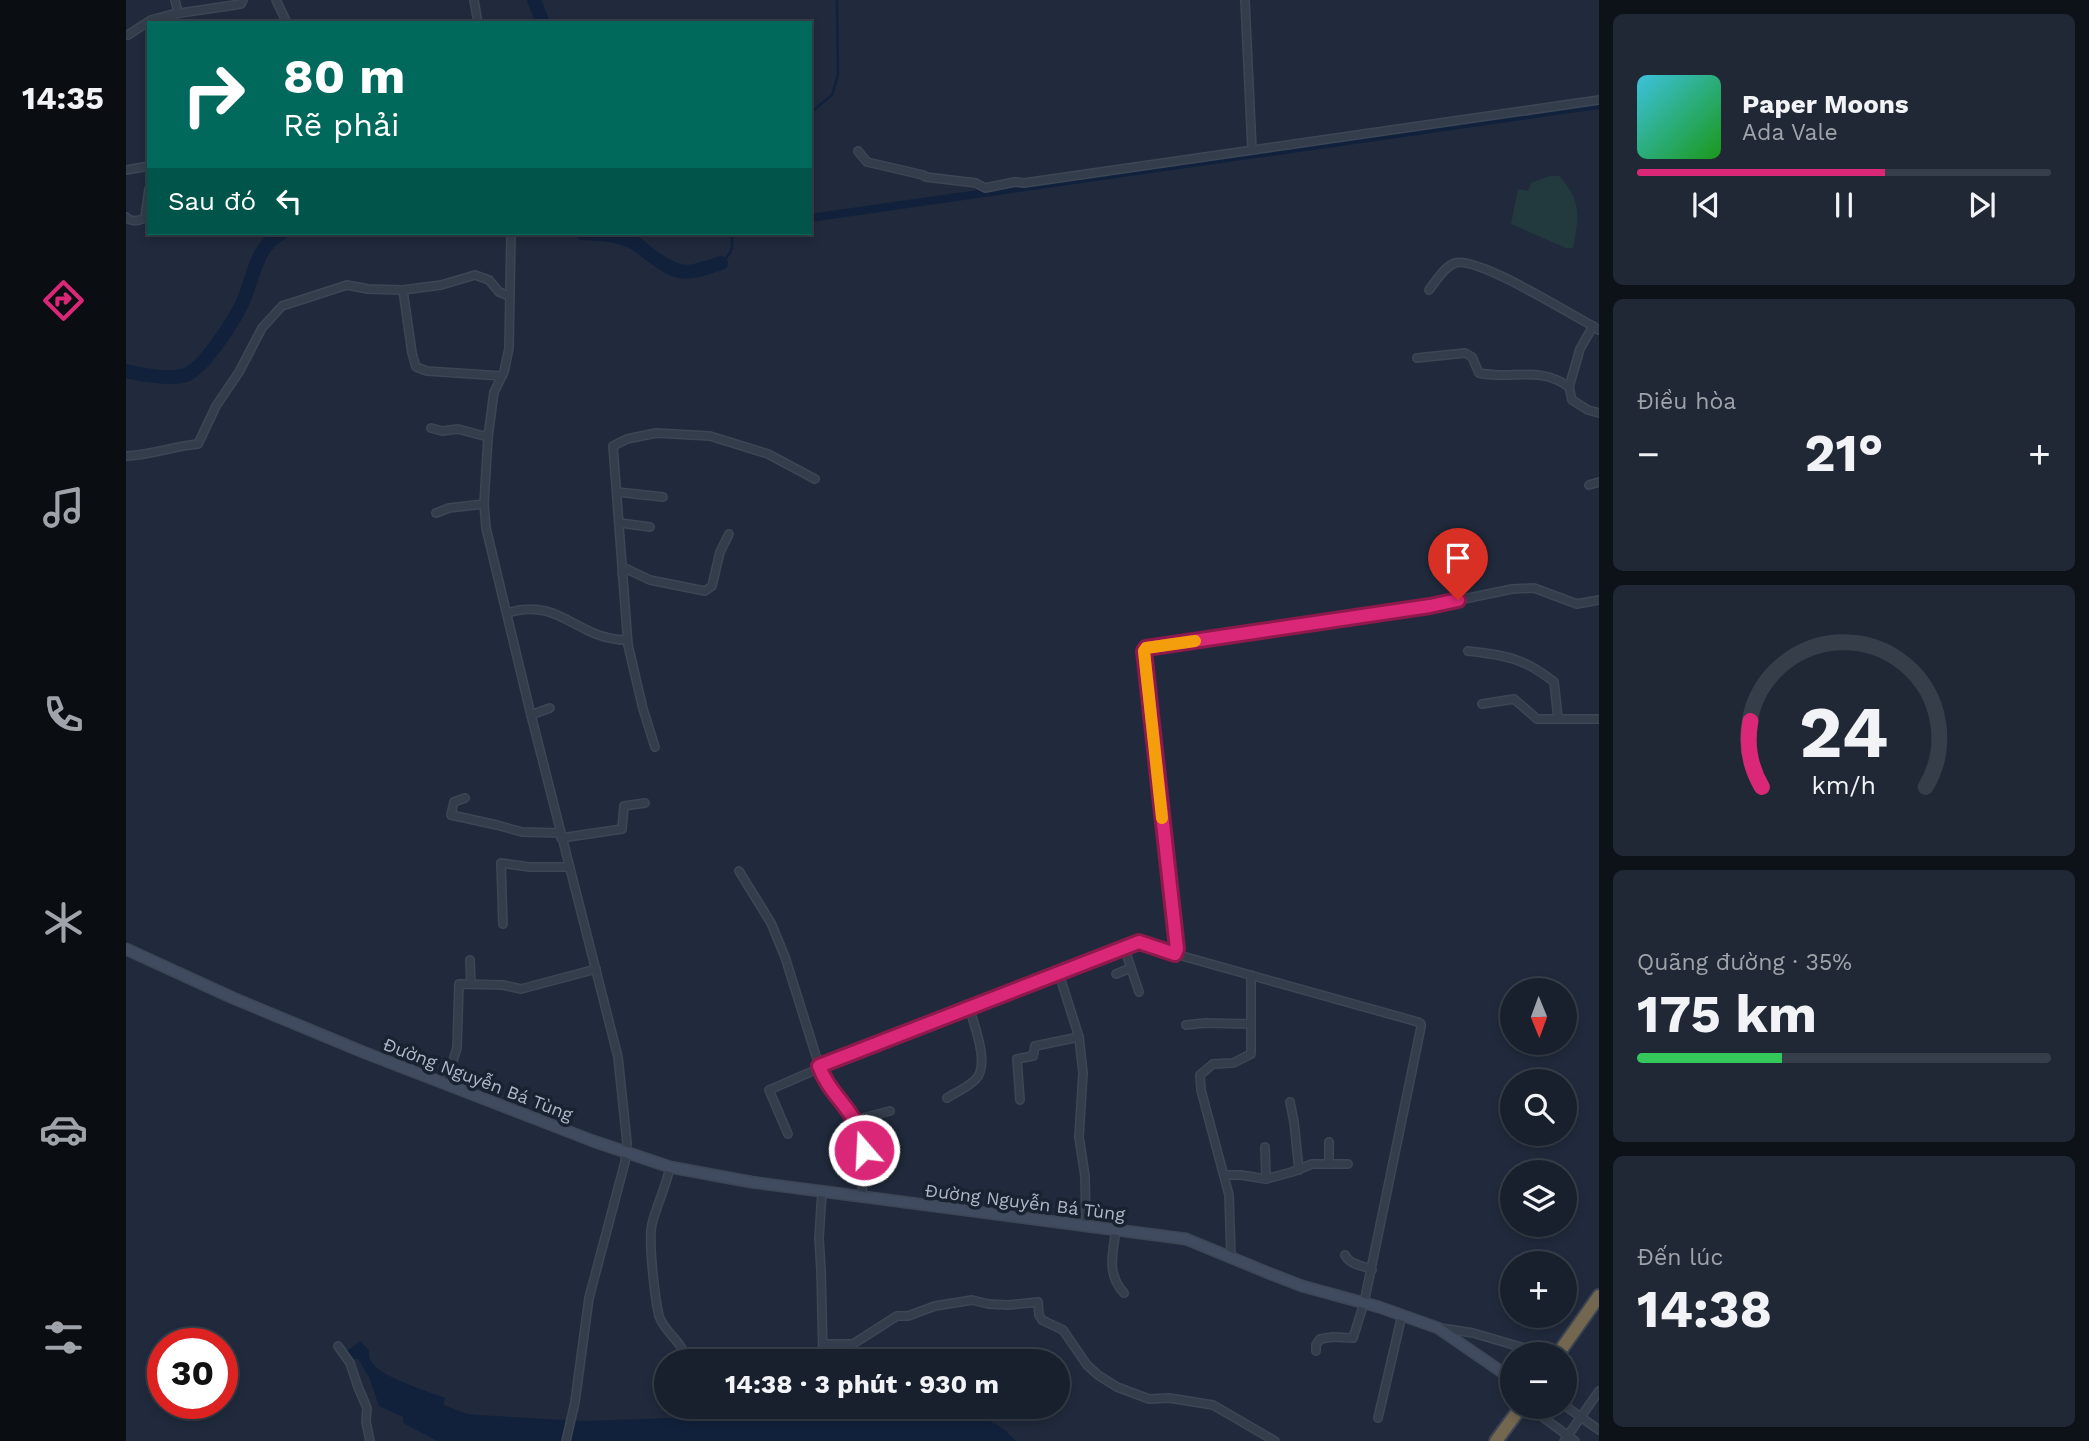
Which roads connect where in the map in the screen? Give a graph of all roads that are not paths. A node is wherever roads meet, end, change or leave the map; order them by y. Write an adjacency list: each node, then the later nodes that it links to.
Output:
1 (175, 0): 6 (street)
2 (243, 0): 6 (street)
3 (276, 0): 9 (street)
4 (474, 0): 10 (street)
5 (1245, 0): 14 (street)
6 (176, 13): 7 (street); 8 (street)
7 (149, 21)
8 (170, 21)
9 (286, 21)
10 (478, 21)
11 (147, 23): 12 (street)
12 (128, 35)
13 (1599, 100): 14 (street)
14 (1252, 150): 15 (street)
15 (858, 151)
16 (147, 166): 17 (street)
17 (126, 170)
18 (147, 204): 19 (street)
19 (126, 217)
20 (511, 235): 23 (street)
21 (403, 290): 23 (street); 26 (street); 31 (street)
22 (1429, 290): 24 (street)
23 (509, 296): 26 (street)
24 (1596, 328): 27 (street)
25 (1417, 358): 27 (street)
26 (502, 376): 30 (street)
27 (1569, 387): 28 (street)
28 (1599, 413)
29 (431, 428): 30 (street)
30 (488, 437): 37 (street)
31 (126, 456)
32 (815, 479): 35 (street)
33 (1599, 482): 34 (street)
34 (1589, 485)
35 (617, 492): 36 (street); 39 (street)
36 (663, 497)
37 (484, 505): 38 (street); 44 (street)
38 (436, 513)
39 (620, 523): 40 (street); 42 (street)
40 (650, 527)
41 (729, 534): 42 (street)
42 (622, 574): 45 (street)
43 (1599, 600): 61 (street)
44 (507, 612): 45 (street); 49 (street)
45 (627, 640): 52 (street)
46 (1468, 651): 50 (street)
47 (1482, 704): 50 (street)
48 (550, 708): 49 (street)
49 (531, 715): 55 (street)
50 (1558, 718): 51 (street)
51 (1599, 719)
52 (655, 747)
53 (465, 798): 55 (street)
54 (645, 803): 55 (street)
55 (561, 835): 56 (street)
56 (569, 867): 58 (street); 64 (street)
57 (739, 871): 74 (street)
58 (503, 924)
59 (1124, 947): 61 (street); 63 (street); 65 (street)
60 (126, 949): 75 (main road, Đường Nguyễn Bá Tùng)
61 (1175, 954): 67 (street)
62 (470, 960): 68 (street)
63 (1131, 968): 66 (street); 69 (street)
64 (596, 969): 68 (street); 84 (street)
65 (1059, 974): 70 (street); 73 (street)
66 (1116, 974)
67 (1251, 975): 71 (street); 97 (street)
68 (471, 984): 75 (street)
69 (1139, 992)
70 (969, 1007): 74 (street); 76 (street)
71 (1251, 1024): 72 (street); 89 (street)
72 (1186, 1025)
73 (1079, 1037): 77 (street); 93 (street)
74 (820, 1067): 80 (street); 81 (street)
75 (443, 1082): 84 (main road, Đường Nguyễn Bá Tùng)
76 (947, 1098)
77 (1020, 1100)
78 (1290, 1102): 88 (street)
79 (890, 1111): 80 (street)
80 (855, 1120): 92 (street)
81 (788, 1134)
82 (1329, 1142): 85 (street)
83 (1265, 1147): 90 (street)
84 (626, 1153): 87 (main road, Đường Nguyễn Bá Tùng); 120 (street)
85 (1329, 1164): 86 (street); 88 (street)
86 (1348, 1164)
87 (670, 1167): 91 (main road, Đường Nguyễn Bá Tùng); 107 (street)
88 (1298, 1170): 90 (street)
89 (1224, 1175): 90 (street); 96 (street)
90 (1266, 1179)
91 (822, 1192): 92 (main road, Đường Nguyễn Bá Tùng); 105 (street)
92 (862, 1196): 93 (main road, Đường Nguyễn Bá Tùng)
93 (1086, 1226): 94 (main road, Đường Nguyễn Bá Tùng)
94 (1116, 1229): 96 (main road, Đường Nguyễn Bá Tùng); 98 (street)
95 (1345, 1255): 97 (street)
96 (1231, 1257): 100 (main road, Đường Nguyễn Bá Tùng)
97 (1372, 1270): 100 (street)
98 (1124, 1293)
99 (1599, 1296): 104 (highway)
100 (1364, 1303): 101 (main road, Đường Nguyễn Bá Tùng); 109 (street)
101 (1402, 1315): 102 (main road, Đường Nguyễn Bá Tùng); 114 (street)
102 (1437, 1328): 103 (street); 110 (main road, Đường Nguyễn Bá Tùng)
103 (1504, 1342)
104 (1566, 1342)
105 (823, 1344): 108 (street); 121 (street)
106 (338, 1346): 119 (street)
107 (682, 1349)
108 (823, 1349)
109 (1316, 1351)
110 (1500, 1371)
111 (1599, 1391): 113 (street)
112 (1577, 1414): 113 (street)
113 (1581, 1417): 117 (street); 118 (street)
114 (1378, 1418)
115 (1512, 1419): 122 (highway)
116 (1544, 1419): 118 (street)
117 (1599, 1430)
118 (1566, 1438): 123 (street)
119 (370, 1441)
120 (566, 1441)
121 (1275, 1441)
122 (1496, 1441)
123 (1575, 1441)

